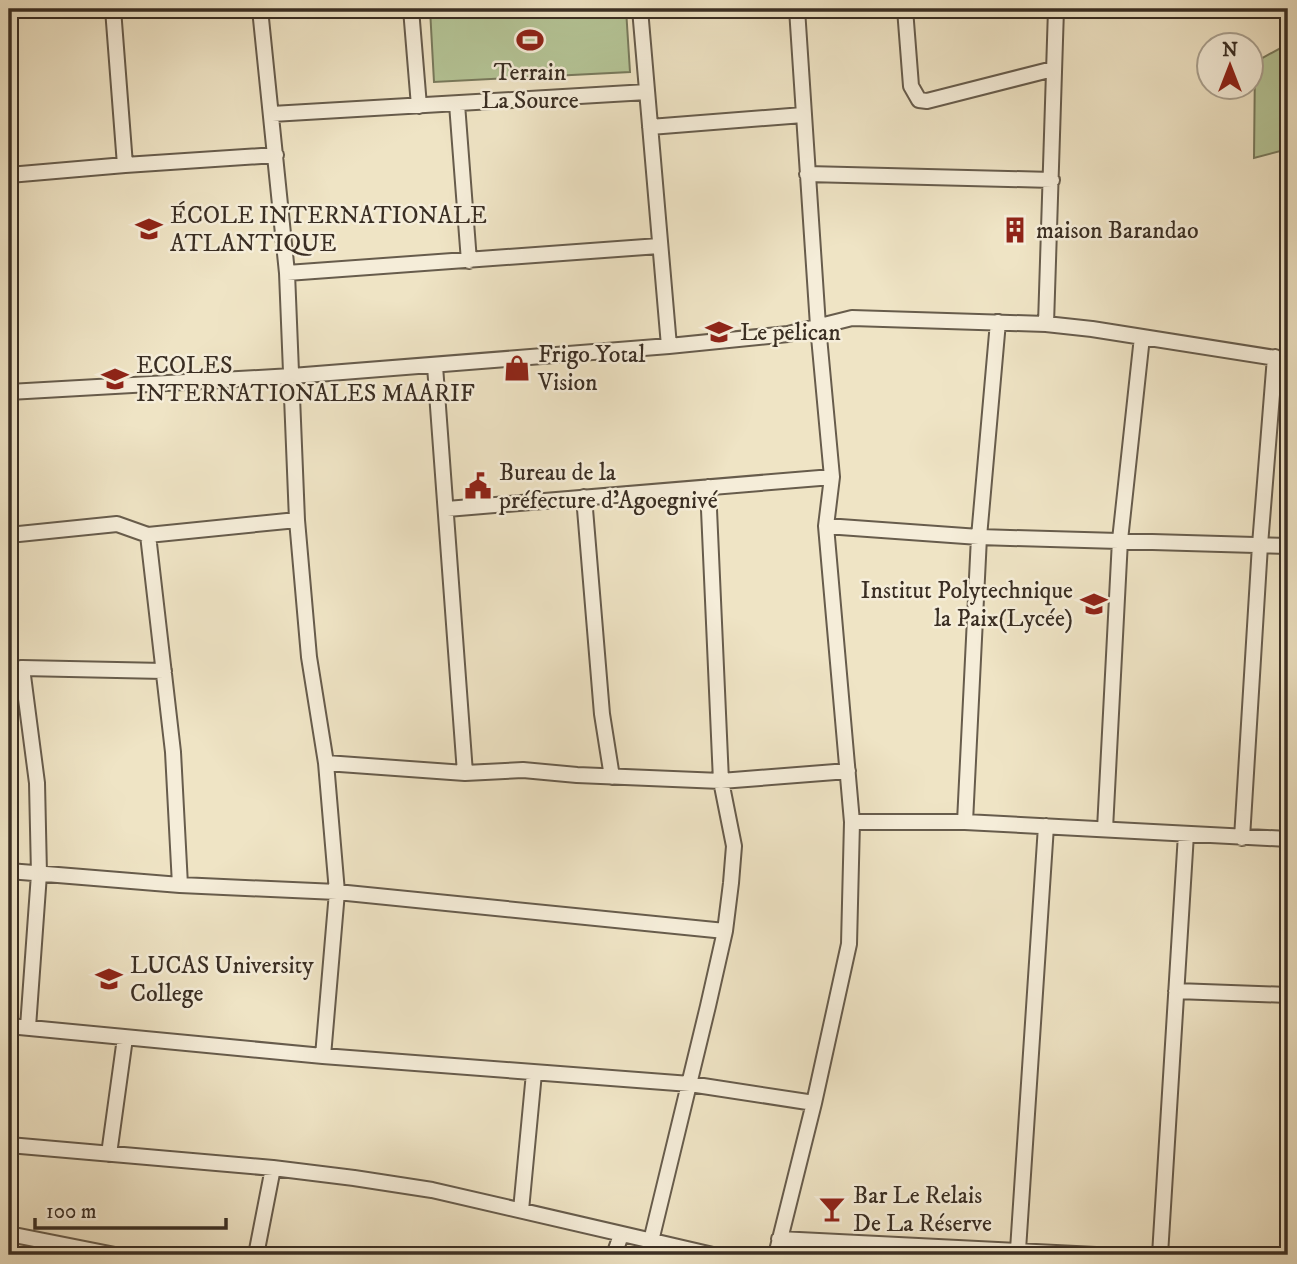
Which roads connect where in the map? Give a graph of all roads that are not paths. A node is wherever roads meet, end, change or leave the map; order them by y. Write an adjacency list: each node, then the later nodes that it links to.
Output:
1 (113, 9): 16 (street)
2 (261, 9): 12 (street)
3 (411, 9): 11 (street)
4 (640, 9): 9 (street)
5 (797, 9): 13 (street)
6 (905, 9): 8 (street)
7 (1056, 9): 8 (street)
8 (1053, 69): 19 (street)
9 (647, 92): 10 (street); 14 (street)
10 (457, 104): 11 (street); 21 (street)
11 (419, 106): 12 (street)
12 (272, 114): 15 (street)
13 (803, 115): 14 (street); 17 (street)
14 (650, 127): 20 (street)
15 (275, 155): 16 (street); 22 (street)
16 (125, 165): 18 (street)
17 (807, 174): 19 (street); 25 (street)
18 (9, 176)
19 (1052, 180): 24 (street)
20 (659, 246): 21 (street); 27 (street)
21 (469, 261): 22 (street)
22 (287, 272): 30 (street)
23 (998, 322): 24 (street); 25 (street); 40 (street)
24 (1046, 324): 26 (street)
25 (818, 326): 27 (street); 32 (street)
26 (1142, 337): 28 (street); 41 (street)
27 (669, 346): 29 (street)
28 (1282, 358): 42 (street)
29 (435, 366): 30 (street); 35 (street)
30 (292, 376): 31 (street); 36 (street)
31 (9, 392)
32 (832, 477): 33 (street); 37 (street)
33 (708, 487): 34 (street); 50 (street)
34 (583, 497): 35 (street); 49 (street)
35 (447, 509): 48 (street)
36 (297, 520): 39 (street); 46 (street)
37 (826, 526): 40 (street); 47 (street)
38 (9, 535): 39 (street)
39 (148, 535): 45 (street)
40 (979, 537): 41 (street); 52 (street)
41 (1120, 540): 42 (street); 54 (street)
42 (1259, 545): 43 (street); 56 (street)
43 (1288, 545)
44 (16, 669): 45 (street); 59 (street)
45 (164, 671): 60 (street)
46 (326, 763): 48 (street); 61 (street)
47 (848, 772): 50 (street); 51 (street)
48 (465, 773): 49 (street)
49 (612, 777): 50 (street)
50 (721, 781): 62 (street)
51 (852, 822): 52 (street); 71 (street)
52 (965, 822): 53 (street)
53 (1046, 826): 54 (street); 80 (street)
54 (1105, 829): 55 (street)
55 (1186, 834): 56 (street); 63 (street)
56 (1242, 838): 57 (street)
57 (1288, 839)
58 (9, 871): 59 (street)
59 (39, 874): 60 (street); 66 (street)
60 (180, 885): 61 (street)
61 (337, 892): 62 (street); 68 (street)
62 (725, 931): 70 (street)
63 (1176, 991): 64 (street); 87 (street)
64 (1288, 995)
65 (9, 1026): 66 (street)
66 (28, 1027): 67 (street)
67 (125, 1038): 68 (street); 73 (street)
68 (323, 1056): 69 (street)
69 (534, 1073): 70 (street); 75 (street)
70 (690, 1083): 71 (street); 79 (street)
71 (814, 1103): 78 (street)
72 (9, 1144): 73 (street)
73 (109, 1154): 74 (street)
74 (273, 1168): 75 (street); 82 (street)
75 (521, 1210): 77 (street)
76 (9, 1234): 81 (street)
77 (621, 1235): 79 (street); 83 (street)
78 (779, 1239): 80 (street); 85 (street)
79 (651, 1241): 84 (street)
80 (1018, 1250): 86 (street)
81 (115, 1255)
82 (256, 1255)
83 (614, 1255)
84 (713, 1255)
85 (776, 1255)
86 (1096, 1255)
87 (1160, 1255)

